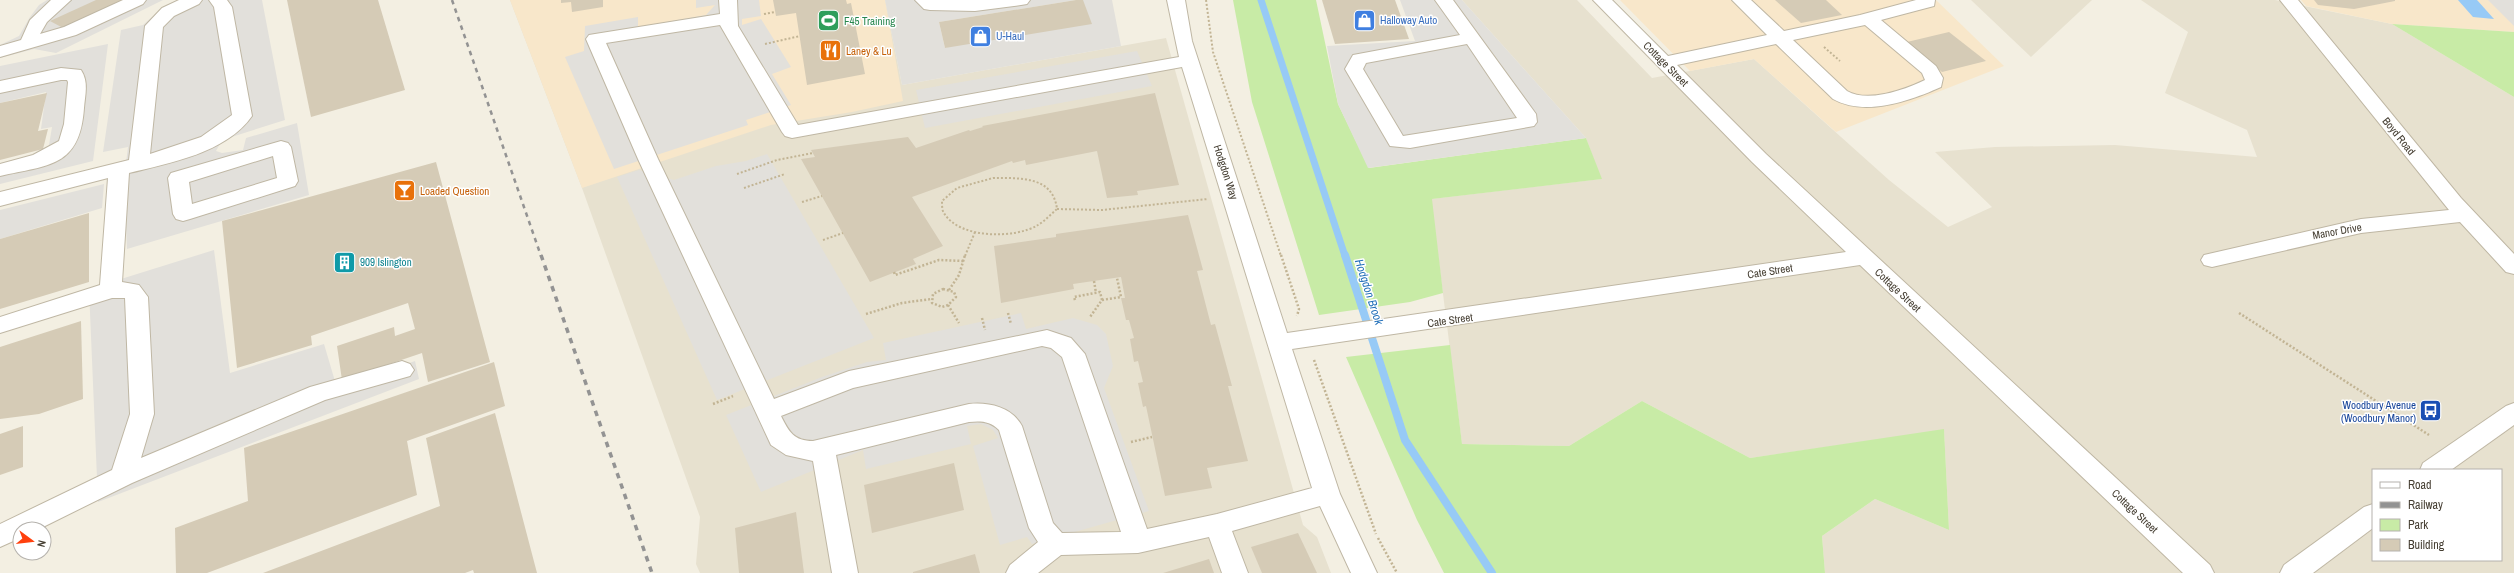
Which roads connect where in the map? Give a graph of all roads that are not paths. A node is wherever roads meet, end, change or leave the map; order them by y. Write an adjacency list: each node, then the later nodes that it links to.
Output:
1 (62, 0): 17 (street)
2 (137, 0): 17 (street)
3 (193, 0): 23 (street)
4 (218, 0): 22 (street)
5 (924, 0): 6 (street)
6 (1021, 0)
7 (1176, 0): 19 (street, Hodgdon Way)
8 (1444, 0): 16 (street)
9 (1602, 0): 20 (street, Cottage Street)
10 (1741, 0): 15 (street)
11 (1926, 0): 14 (street)
12 (2289, 0): 27 (street, Boyd Road)
13 (728, 9): 19 (street); 35 (street)
14 (1868, 18): 15 (street); 15 (street)
15 (1780, 36): 20 (street)
16 (1471, 38): 16 (street)
17 (29, 43): 18 (street)
18 (0, 52)
19 (1190, 60): 33 (street, Hodgdon Way)
20 (1664, 62): 28 (street, Cottage Street)
21 (0, 87): 24 (street)
22 (201, 145): 23 (street); 25 (street)
23 (129, 167): 26 (street); 31 (street)
24 (0, 170)
25 (204, 170): 25 (street)
26 (0, 199)
27 (2464, 215): 29 (street, Manor Drive); 30 (street, Boyd Road)
28 (1863, 257): 33 (street, Cate Street); 50 (street, Cottage Street)
29 (2212, 260)
30 (2514, 267)
31 (111, 290): 32 (street); 39 (street)
32 (0, 325)
33 (1280, 342): 40 (street)
34 (402, 370): 39 (street)
35 (768, 411): 37 (street); 44 (street)
36 (2514, 412): 38 (street)
37 (823, 449): 45 (street); 46 (street)
38 (2433, 469)
39 (123, 476): 43 (street)
40 (1327, 494): 42 (street); 49 (street)
41 (2372, 515): 51 (street)
42 (1217, 525): 44 (street); 48 (street)
43 (0, 536)
44 (1138, 542): 45 (street)
45 (1055, 544): 47 (street)
46 (845, 573)
47 (1019, 573)
48 (1234, 573)
49 (1364, 573)
50 (2201, 573)
51 (2293, 573)

